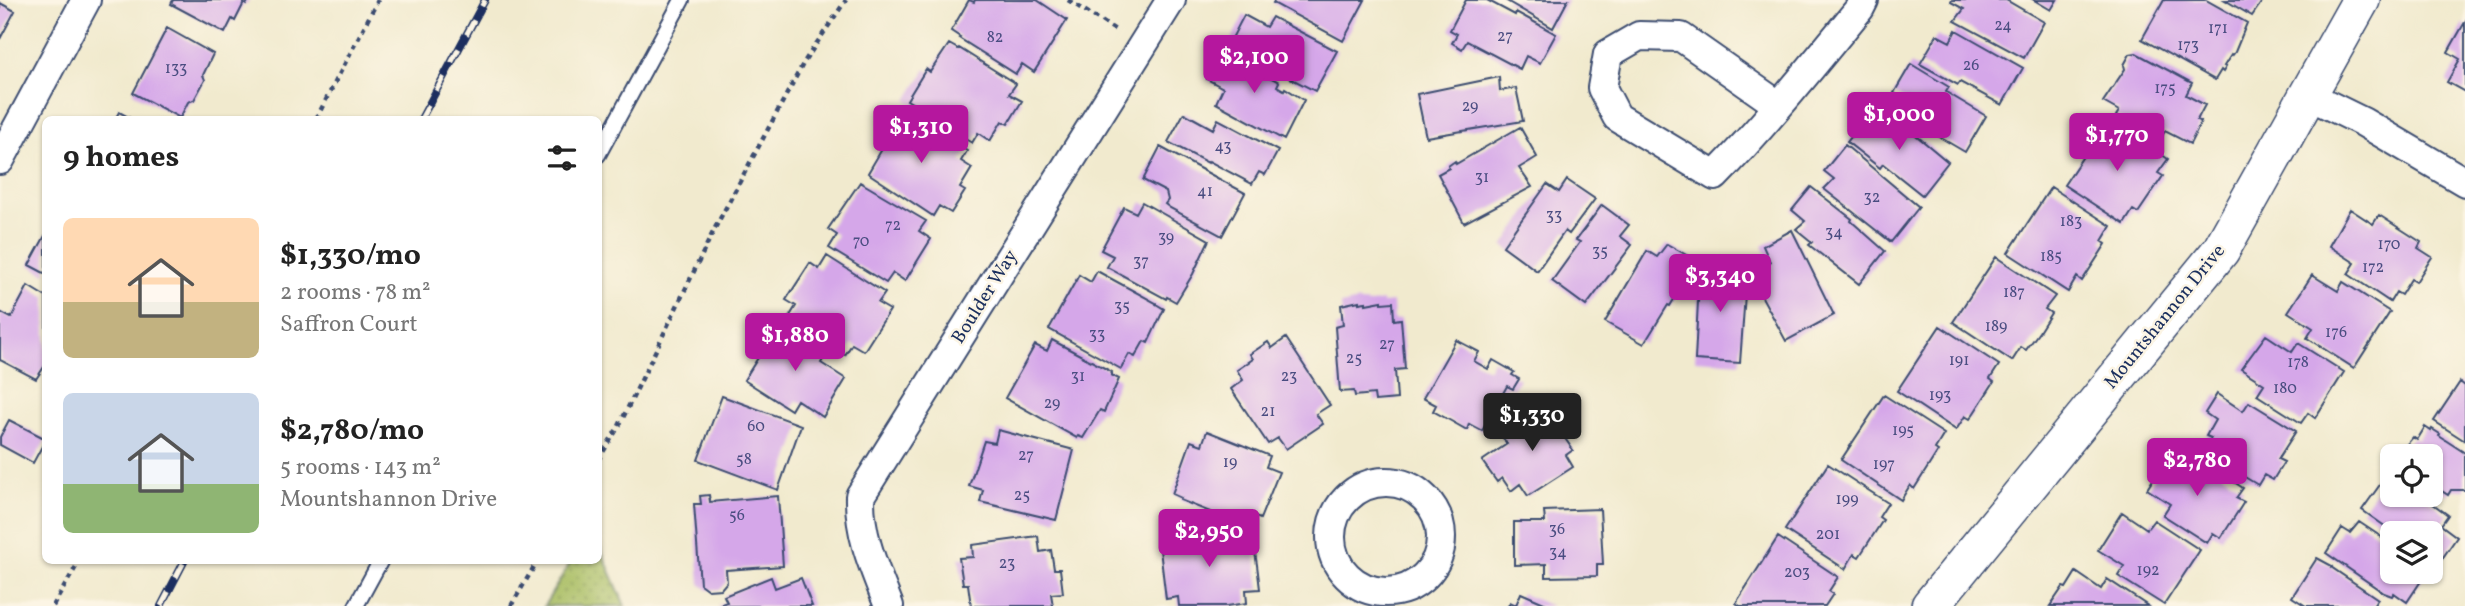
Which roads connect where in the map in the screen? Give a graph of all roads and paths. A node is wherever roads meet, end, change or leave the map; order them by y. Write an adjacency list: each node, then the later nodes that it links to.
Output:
1 (86, 0): 14 (street)
2 (378, 0): 12 (path)
3 (682, 0): 13 (lane)
4 (846, 0): 16 (path)
5 (1068, 0): 9 (path)
6 (1171, 0): 9 (street, Boulder Way)
7 (1864, 0): 11 (street)
8 (2361, 0): 10 (street, Mountshannon Drive)
9 (1142, 46): 23 (street, Boulder Way)
10 (2306, 94): 15 (street); 24 (street, Mountshannon Drive)
11 (1778, 105): 11 (street)
12 (318, 116)
13 (602, 148)
14 (0, 160)
15 (2465, 181)
16 (602, 454)
17 (78, 564): 20 (path)
18 (379, 564): 21 (lane)
19 (536, 564): 22 (path)
20 (53, 606)
21 (356, 606)
22 (511, 606)
23 (889, 606)
24 (1930, 606)

